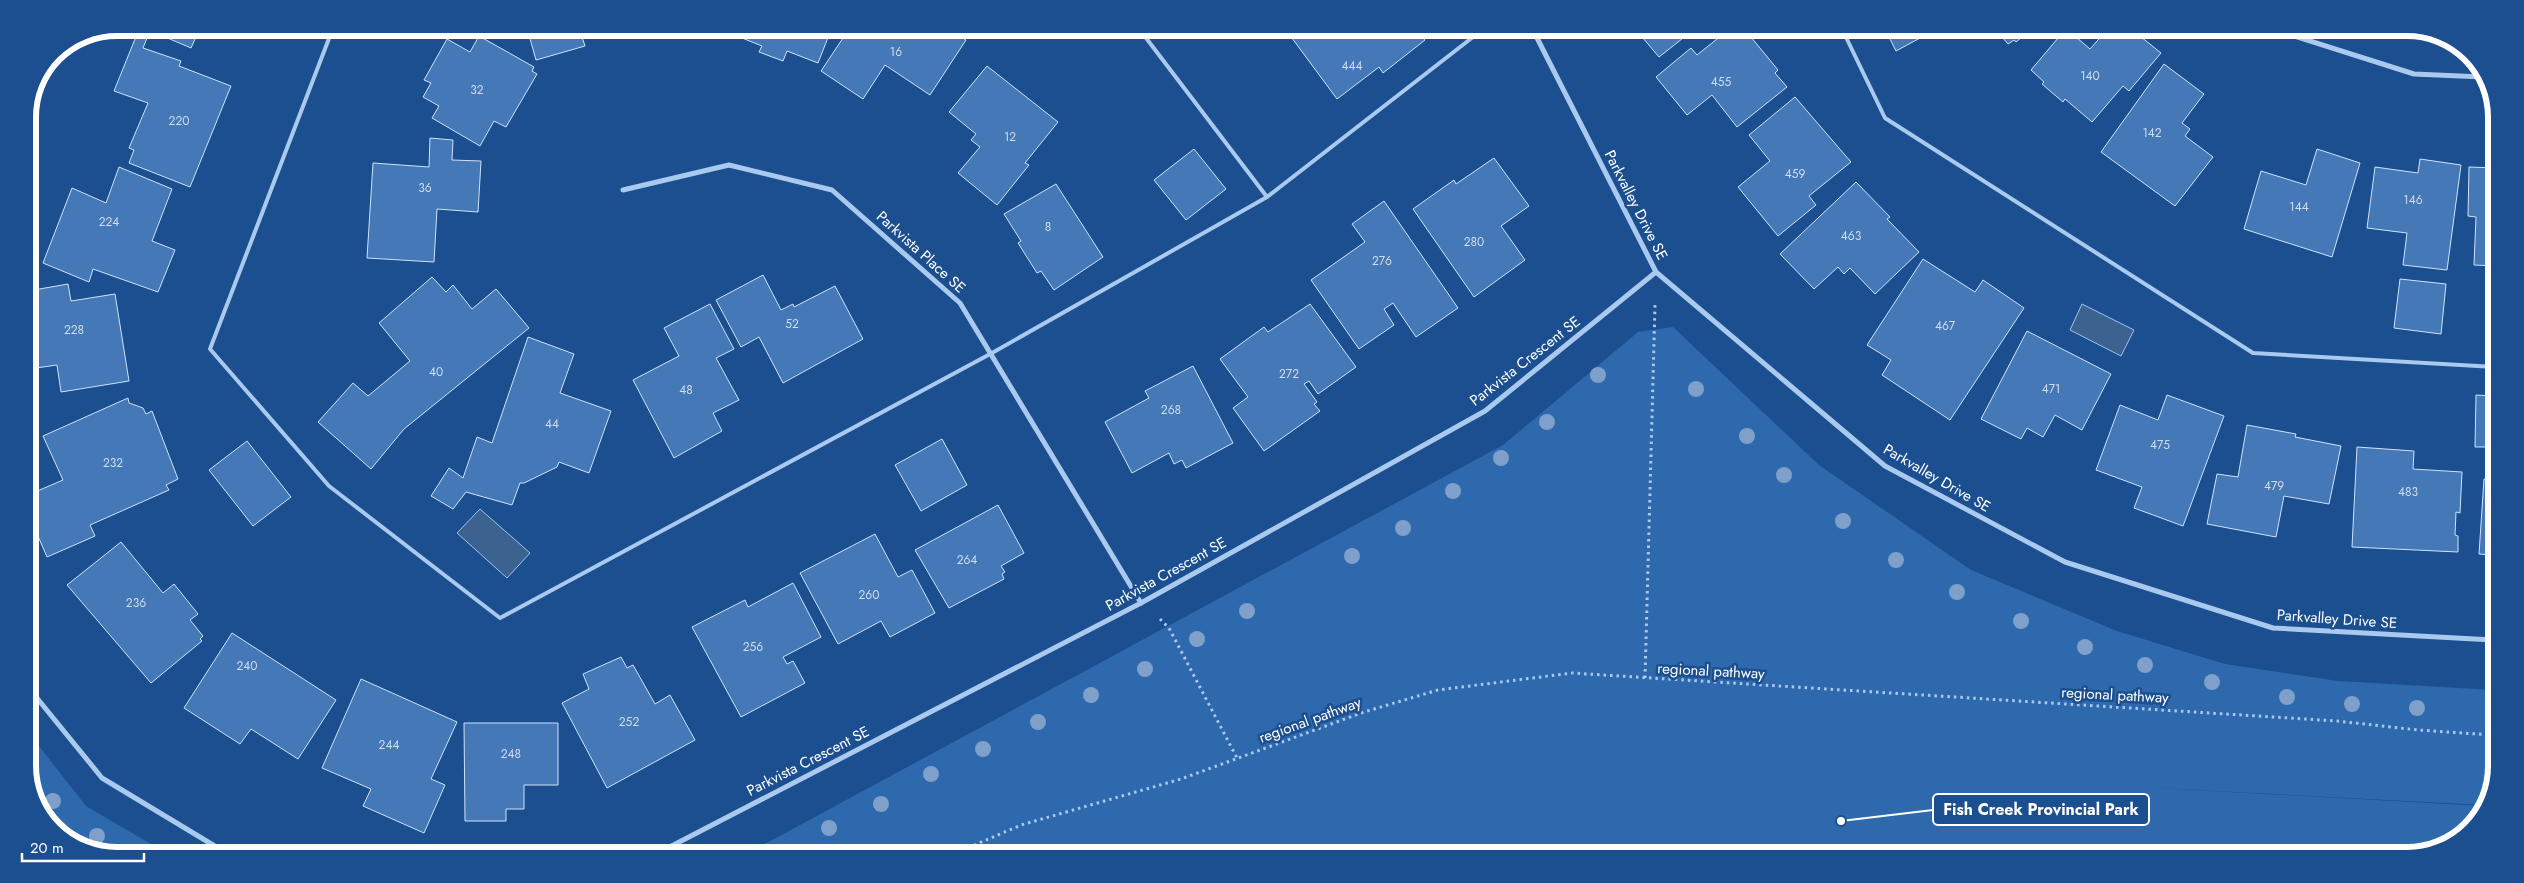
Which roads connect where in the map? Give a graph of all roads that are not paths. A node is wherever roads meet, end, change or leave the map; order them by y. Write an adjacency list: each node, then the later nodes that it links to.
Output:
1 (330, 36): 11 (lane)
2 (1145, 36): 9 (lane)
3 (1474, 36): 9 (lane)
4 (1536, 36): 10 (street, Parkvalley Drive SE)
5 (1845, 36): 12 (lane)
6 (2295, 36): 7 (street)
7 (2477, 77)
8 (623, 190): 11 (street, Parkvista Place SE)
9 (1267, 197): 11 (lane)
10 (1656, 272): 13 (street, Parkvista Crescent SE); 14 (street, Parkvalley Drive SE)
11 (992, 353): 13 (street, Parkvista Place SE)
12 (2488, 367)
13 (1141, 603): 17 (street, Parkvista Crescent SE)
14 (2488, 640)
15 (36, 697): 16 (street)
16 (216, 847)
17 (670, 847)

